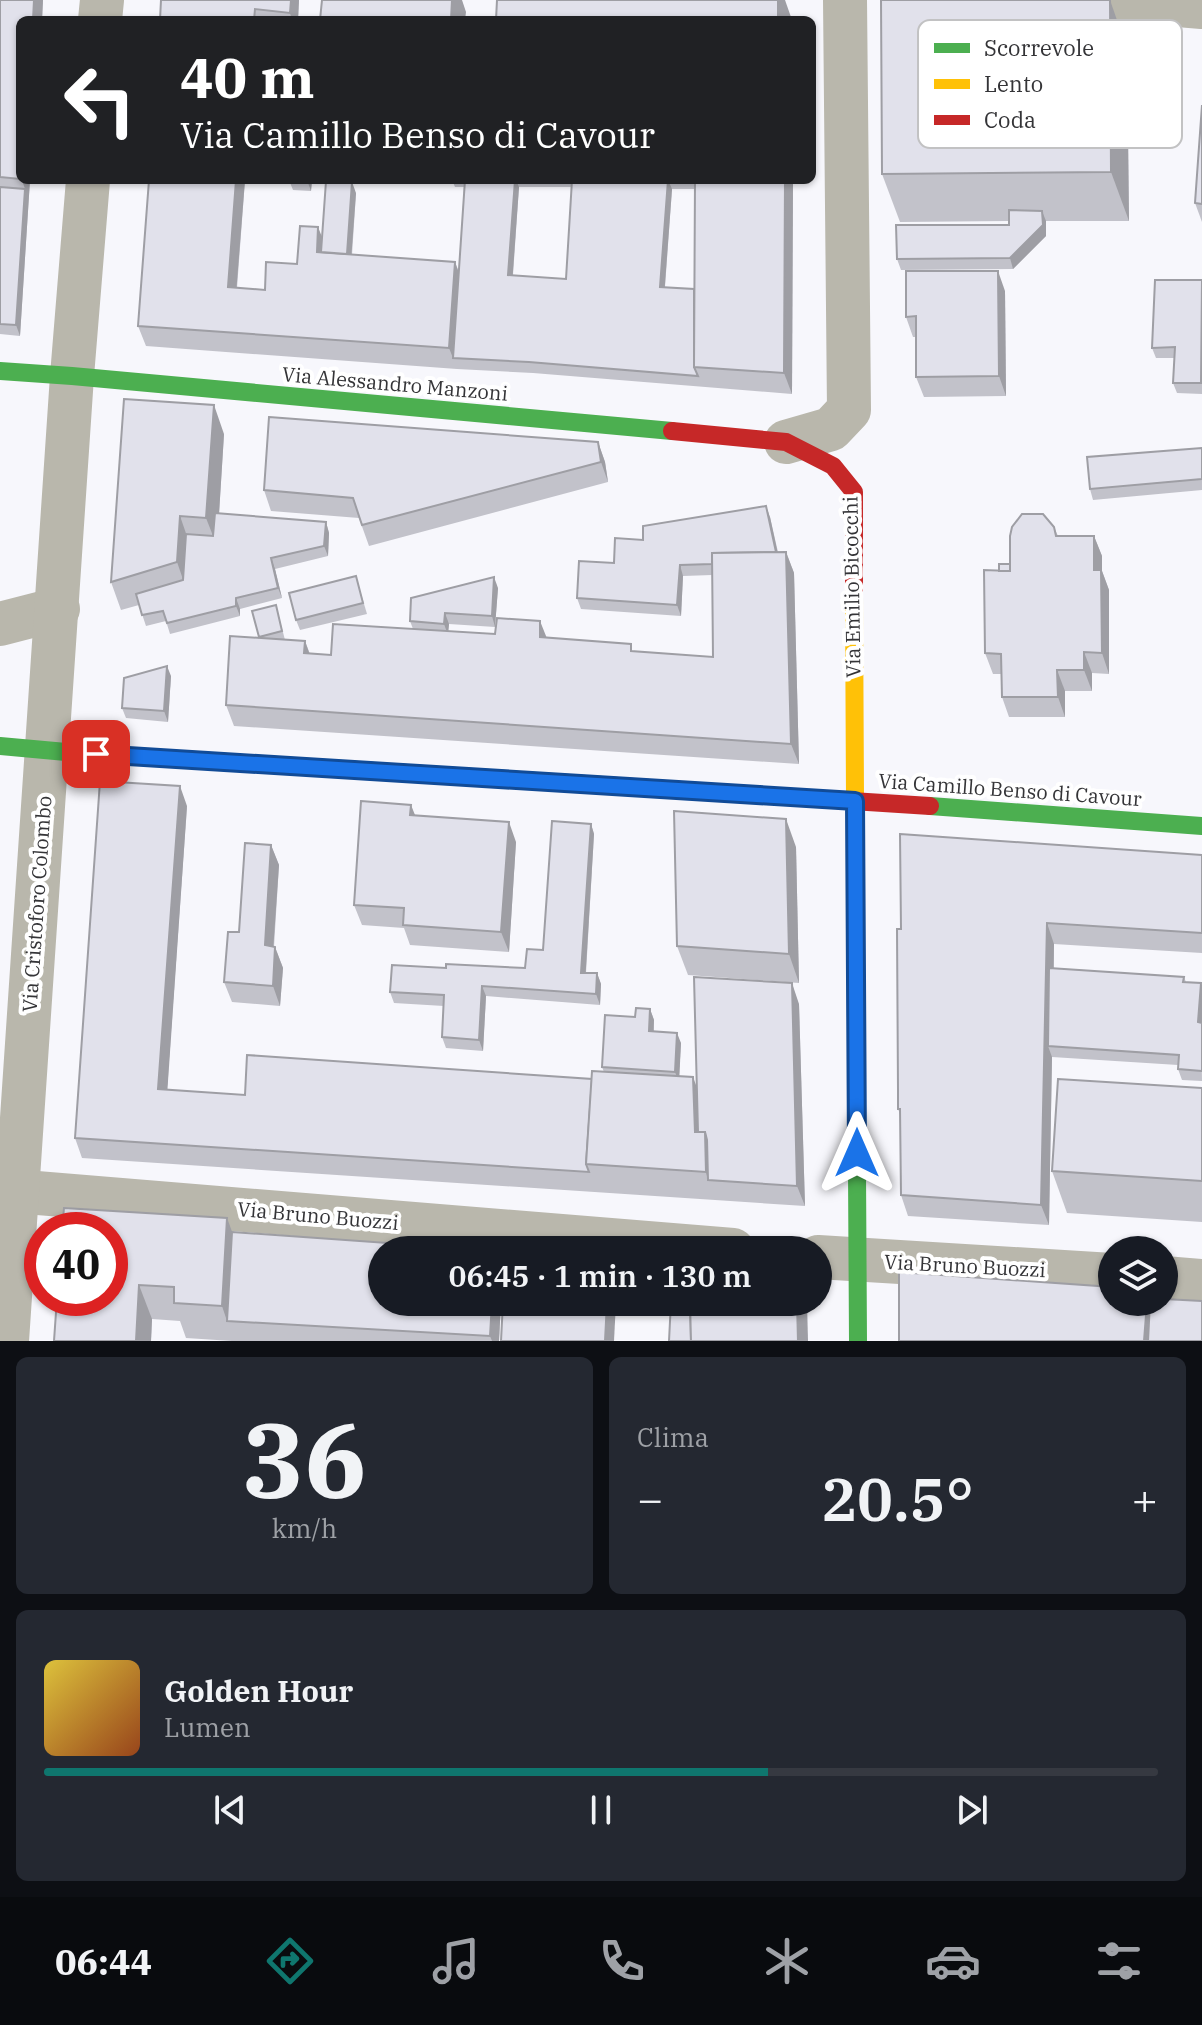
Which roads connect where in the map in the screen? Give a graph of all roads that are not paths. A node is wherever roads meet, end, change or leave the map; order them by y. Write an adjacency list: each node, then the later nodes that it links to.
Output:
1 (845, 0): 7 (street)
2 (1119, 0): 3 (street)
3 (1202, 7)
4 (88, 184): 6 (street, Via Cristoforo Colombo)
5 (0, 371): 6 (street, Via Alessandro Manzoni)
6 (72, 376): 7 (street, Via Alessandro Manzoni); 8 (street, Via Cristoforo Colombo)
7 (786, 442): 12 (street, Via Emilio Bicocchi)
8 (58, 609): 9 (street); 11 (street, Via Cristoforo Colombo)
9 (0, 624)
10 (0, 746): 11 (street, Via Camillo Benso di Cavour)
11 (47, 751): 12 (street, Via Camillo Benso di Cavour); 14 (street, Via Cristoforo Colombo)
12 (855, 801): 13 (street, Via Camillo Benso di Cavour); 16 (street, Via Emilio Bicocchi)
13 (1202, 826)
14 (8, 1191): 15 (street, Via Bruno Buozzi); 20 (street, Via Cristoforo Colombo)
15 (561, 1236)
16 (838, 1258): 17 (street, Via Bruno Buozzi); 21 (street)
17 (1098, 1274)
18 (1178, 1279): 19 (street)
19 (1202, 1281)
20 (7, 1341)
21 (858, 1341)

